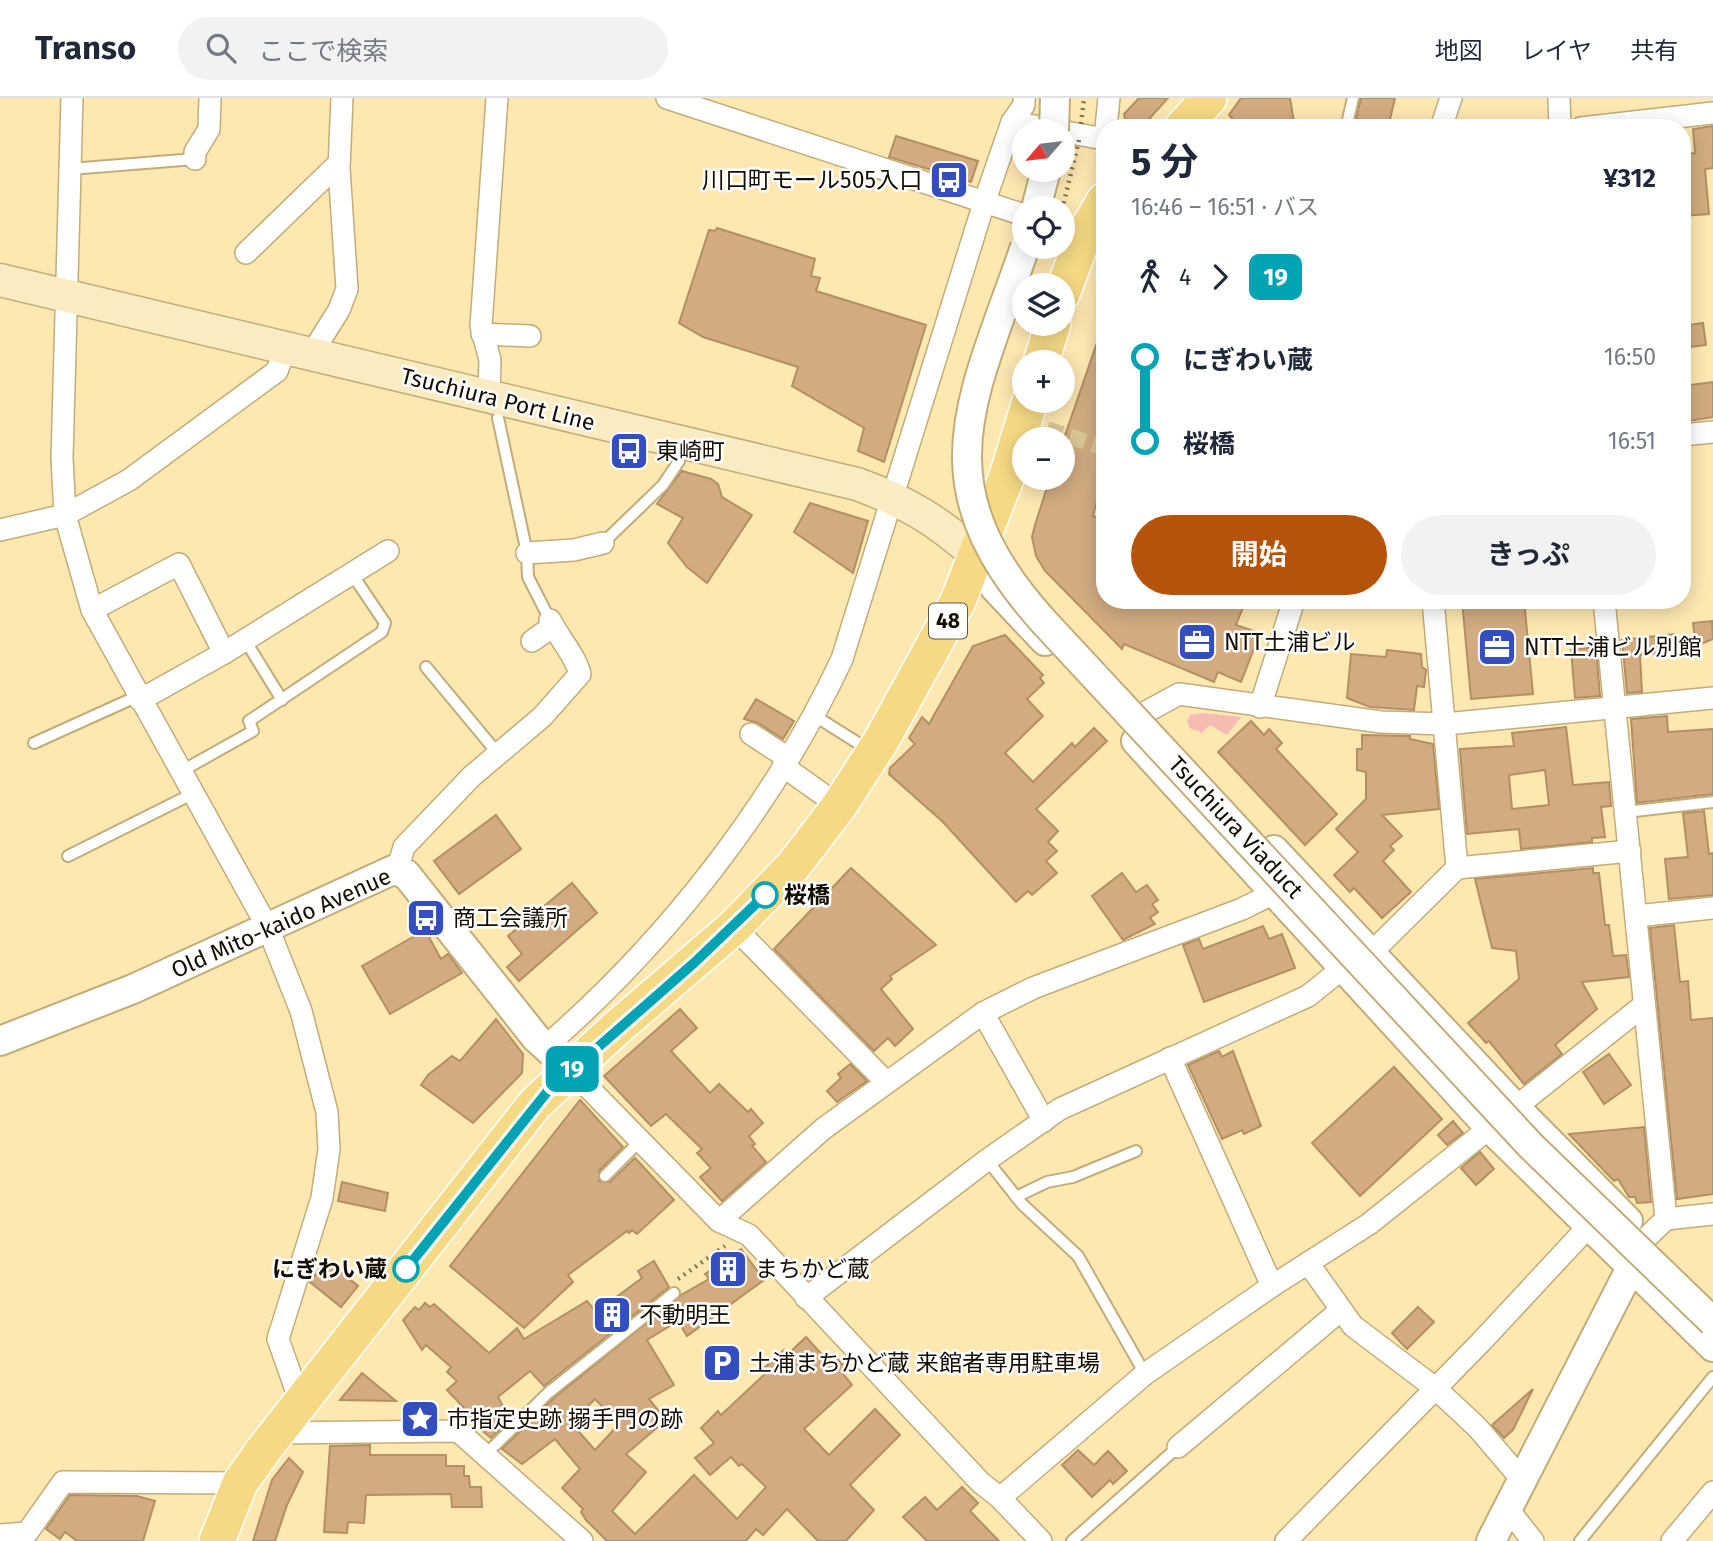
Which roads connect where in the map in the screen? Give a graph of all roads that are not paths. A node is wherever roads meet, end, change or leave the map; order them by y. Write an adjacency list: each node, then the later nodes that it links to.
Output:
1 (72, 98): 27 (street)
2 (211, 98): 25 (street)
3 (342, 98): 26 (street)
4 (497, 98): 36 (street)
5 (667, 98): 28 (street)
6 (1024, 98): 14 (street)
7 (1055, 98): 15 (street, bridge)
8 (1109, 98): 16 (street)
9 (1209, 98): 17 (main road)
10 (1353, 98): 18 (lane)
11 (1451, 98): 19 (street)
12 (1559, 98): 20 (street)
13 (1713, 113): 21 (street)
14 (1014, 119)
15 (1054, 119)
16 (1107, 119)
17 (1190, 119)
18 (1348, 119)
19 (1444, 119)
20 (1560, 119)
21 (1660, 119)
22 (1012, 122): 28 (street)
23 (1075, 134): 24 (street)
24 (1096, 138)
25 (195, 159): 27 (lane)
26 (340, 163): 32 (street); 38 (street)
27 (70, 169): 35 (street)
28 (984, 203): 30 (street); 44 (street)
29 (1096, 206): 31 (main road)
30 (1012, 211)
31 (1075, 220)
32 (246, 253)
33 (1021, 259): 117 (street, Tsuchiura Viaduct, bridge)
34 (0, 280): 35 (main road, Tsuchiura Port Line)
35 (67, 296): 38 (main road, Tsuchiura Port Line); 45 (street)
36 (482, 334): 37 (street); 39 (street)
37 (530, 337)
38 (299, 350): 39 (main road, Tsuchiura Port Line); 45 (street)
39 (493, 408): 44 (main road, Tsuchiura Port Line); 49 (lane)
40 (1026, 413): 50 (main road, 48)
41 (1713, 432): 42 (street)
42 (1691, 434)
43 (679, 461): 47 (lane)
44 (893, 497): 50 (main road, Tsuchiura Port Line); 67 (street)
45 (65, 515): 46 (street); 55 (street)
46 (0, 530)
47 (603, 543): 49 (street)
48 (388, 551): 51 (street)
49 (527, 553): 56 (lane)
50 (977, 556): 66 (street); 71 (main road, 48); 83 (street)
51 (352, 574): 57 (street); 63 (lane)
52 (1291, 609): 64 (street)
53 (1434, 609): 68 (street)
54 (1605, 609): 65 (street)
55 (92, 610): 59 (street); 61 (street)
56 (552, 623): 58 (street); 72 (street)
57 (245, 640): 59 (street); 63 (lane)
58 (531, 641)
59 (224, 653): 61 (street)
60 (426, 667): 72 (lane)
61 (139, 698): 70 (lane); 74 (street)
62 (1713, 698): 65 (street)
63 (282, 700): 74 (lane)
64 (1260, 707): 66 (street); 68 (street)
65 (1615, 707): 68 (street); 78 (street)
66 (1144, 713): 88 (street)
67 (815, 716): 71 (lane); 73 (street)
68 (1445, 724): 81 (street)
69 (751, 734): 73 (street)
70 (34, 743)
71 (873, 753): 77 (main road, 48)
72 (499, 755): 82 (street)
73 (786, 762): 77 (street); 93 (street)
74 (180, 772): 75 (street)
75 (192, 794): 80 (lane); 87 (street)
76 (1713, 802): 78 (lane)
77 (839, 806): 86 (main road, 48)
78 (1626, 812): 79 (street)
79 (1630, 851): 81 (street); 85 (street)
80 (68, 856)
81 (1457, 868): 88 (street)
82 (397, 871): 87 (street, Old Mito-kaido Avenue); 93 (street, Old Mito-kaido Avenue)
83 (1274, 893): 89 (street); 91 (street)
84 (1713, 908): 85 (street)
85 (1636, 916): 90 (street)
86 (734, 927): 95 (main road, 48); 96 (street)
87 (268, 928): 92 (street, Old Mito-kaido Avenue); 122 (street)
88 (1372, 952): 89 (street); 97 (street)
89 (1343, 968): 94 (street); 99 (street)
90 (1644, 1005): 97 (street); 106 (street)
91 (983, 1013): 96 (street); 98 (street)
92 (0, 1041)
93 (545, 1047): 95 (street, Old Mito-kaido Avenue)
94 (1170, 1058): 98 (street); 112 (street)
95 (571, 1070): 100 (street, Old Mito-kaido Avenue); 122 (main road, 48)
96 (886, 1082): 107 (street)
97 (1516, 1108): 99 (street); 109 (street)
98 (1044, 1121): 102 (street)
99 (1489, 1127): 108 (street); 110 (street)
100 (641, 1140): 103 (lane); 107 (street, Old Mito-kaido Avenue)
101 (1136, 1150): 104 (lane)
102 (987, 1160): 104 (lane); 114 (street)
103 (605, 1176)
104 (1016, 1197): 119 (lane)
105 (1713, 1214): 106 (street)
106 (1666, 1219): 109 (street)
107 (719, 1221): 114 (street, Old Mito-kaido Avenue)
108 (1588, 1227): 111 (street); 121 (street)
109 (1645, 1239): 111 (street); 115 (street)
110 (1308, 1262): 112 (street); 116 (street)
111 (1630, 1269): 118 (street); 126 (street)
112 (1272, 1286): 119 (street)
113 (671, 1288): 125 (lane)
114 (806, 1298): 129 (street, Old Mito-kaido Avenue)
115 (1713, 1304)
116 (1341, 1310): 121 (street); 124 (street)
117 (1713, 1322)
118 (1713, 1347)
119 (1145, 1374): 129 (street)
120 (1713, 1377): 140 (lane)
121 (1435, 1388): 126 (street); 137 (street)
122 (300, 1401): 123 (main road, 48)
123 (276, 1433): 125 (street); 127 (main road, 48)
124 (1178, 1447): 136 (lane)
125 (485, 1455): 133 (street)
126 (1522, 1481): 130 (street)
127 (240, 1483): 132 (street); 134 (main road, 48)
128 (1713, 1492): 141 (street)
129 (1000, 1498): 135 (street, Old Mito-kaido Avenue)
130 (1508, 1509): 138 (street); 139 (street)
131 (0, 1535): 132 (street)
132 (26, 1537)
133 (576, 1539)
134 (217, 1541)
135 (1041, 1541)
136 (1072, 1541)
137 (1286, 1541)
138 (1491, 1541)
139 (1533, 1541)
140 (1580, 1541)
141 (1672, 1541)

